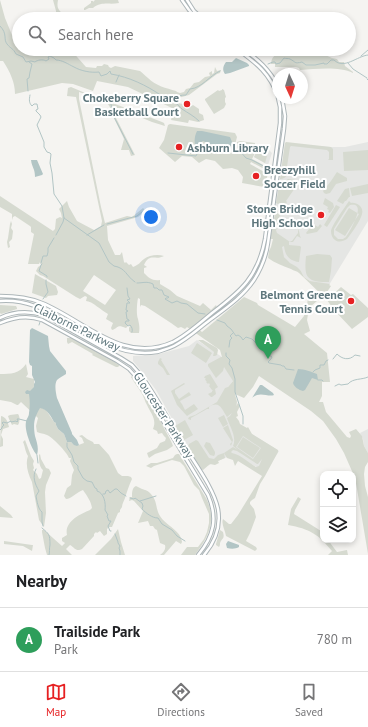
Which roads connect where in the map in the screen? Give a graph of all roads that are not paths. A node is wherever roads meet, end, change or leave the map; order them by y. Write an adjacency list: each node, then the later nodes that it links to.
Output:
1 (182, 0): 3 (main road)
2 (186, 0): 4 (main road)
3 (191, 12)
4 (195, 12)
5 (246, 56): 8 (main road, Claiborne Parkway)
6 (253, 56): 7 (main road)
7 (272, 75)
8 (272, 83)
9 (279, 104): 11 (main road, Claiborne Parkway)
10 (283, 104): 12 (main road, Claiborne Parkway)
11 (0, 296)
12 (0, 301)
13 (0, 318): 16 (main road, Gloucester Parkway)
14 (0, 323): 15 (main road, Gloucester Parkway)
15 (198, 555)
16 (204, 555)

